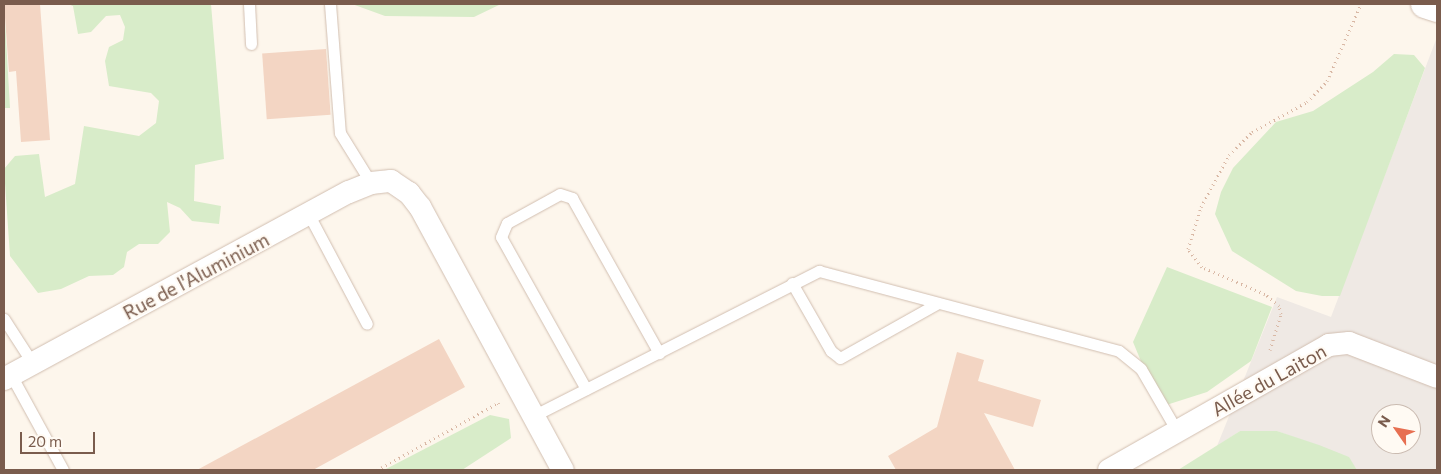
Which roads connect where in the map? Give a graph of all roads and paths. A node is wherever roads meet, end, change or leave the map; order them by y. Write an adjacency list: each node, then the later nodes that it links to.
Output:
1 (249, 4): 6 (lane)
2 (330, 4): 7 (lane)
3 (1361, 4): 14 (path)
4 (1425, 4): 5 (street)
5 (1437, 8)
6 (251, 44)
7 (381, 182): 8 (street, Rue de l'Aluminium); 22 (street)
8 (309, 215): 12 (lane); 15 (street, Rue de l'Aluminium)
9 (792, 283): 10 (lane); 10 (lane); 13 (lane)
10 (938, 303): 23 (lane)
11 (4, 319): 15 (lane)
12 (367, 324)
13 (659, 353): 18 (lane); 18 (lane)
14 (1267, 360)
15 (33, 364): 16 (street, Rue de l'Aluminium)
16 (7, 377): 24 (lane)
17 (1437, 377): 23 (street, Allée du Laiton)
18 (586, 389): 22 (lane)
19 (494, 395): 20 (path)
20 (498, 403): 21 (path); 25 (path)
21 (503, 412)
22 (533, 416): 26 (street)
23 (1177, 431): 27 (street, Allée du Laiton)
24 (63, 470)
25 (377, 470)
26 (563, 470)
27 (1109, 470)

